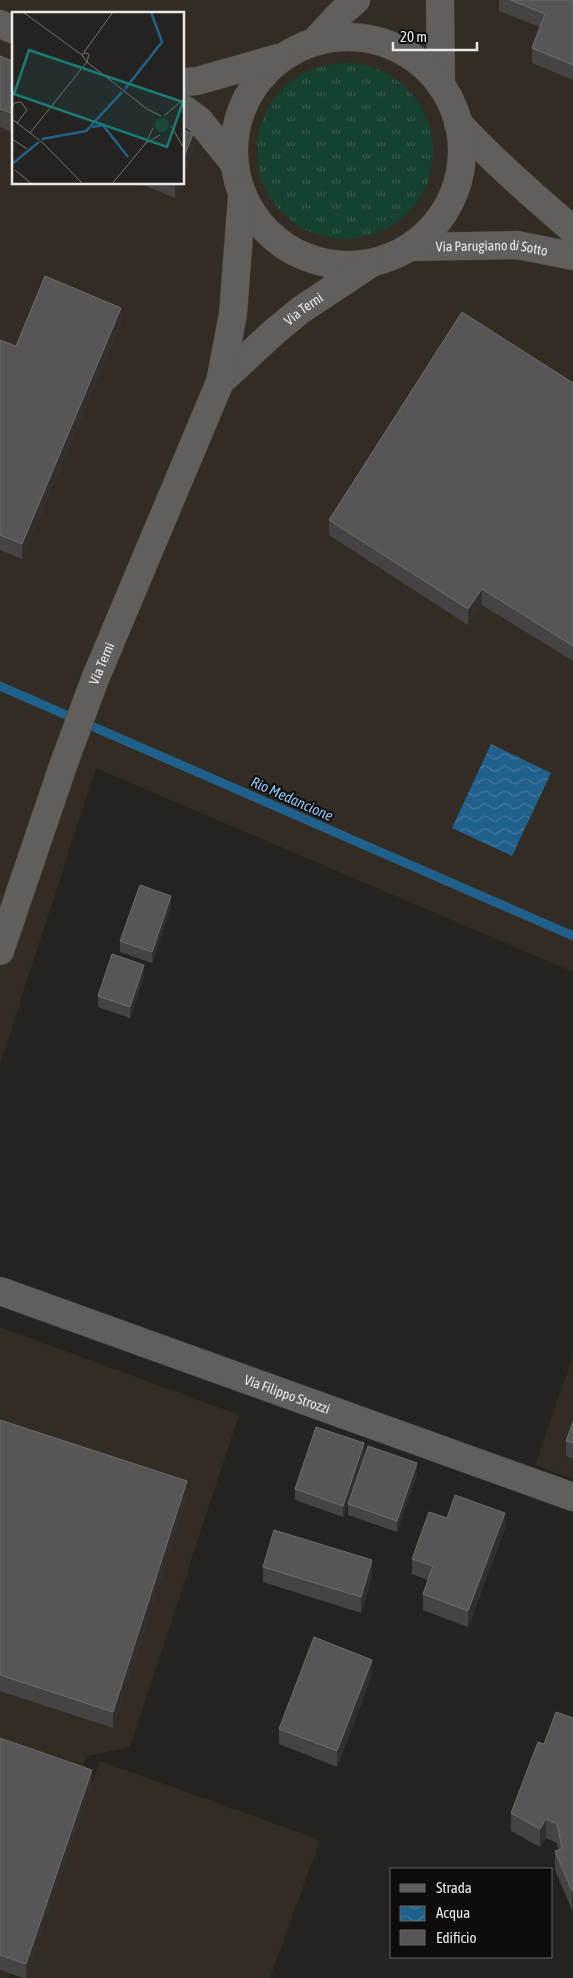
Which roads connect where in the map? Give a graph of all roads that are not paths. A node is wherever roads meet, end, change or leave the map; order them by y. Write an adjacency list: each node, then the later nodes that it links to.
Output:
1 (356, 0): 5 (street)
2 (440, 0): 8 (street)
3 (0, 24): 4 (street)
4 (12, 29)
5 (315, 41): 6 (street); 8 (street)
6 (282, 57): 7 (street); 11 (street)
7 (185, 82)
8 (441, 85): 10 (street)
9 (185, 110): 11 (street)
10 (458, 123): 13 (street); 14 (street)
11 (234, 163): 12 (street)
12 (242, 196): 16 (street); 17 (street, Via Terni)
13 (573, 230)
14 (410, 247): 15 (street, Via Parugiano di Sotto); 16 (street)
15 (573, 256)
16 (372, 263): 17 (street, Via Terni)
17 (220, 382): 18 (street, Via Terni)
18 (0, 951)
19 (0, 1291): 20 (street, Via Filippo Strozzi)
20 (573, 1497)

